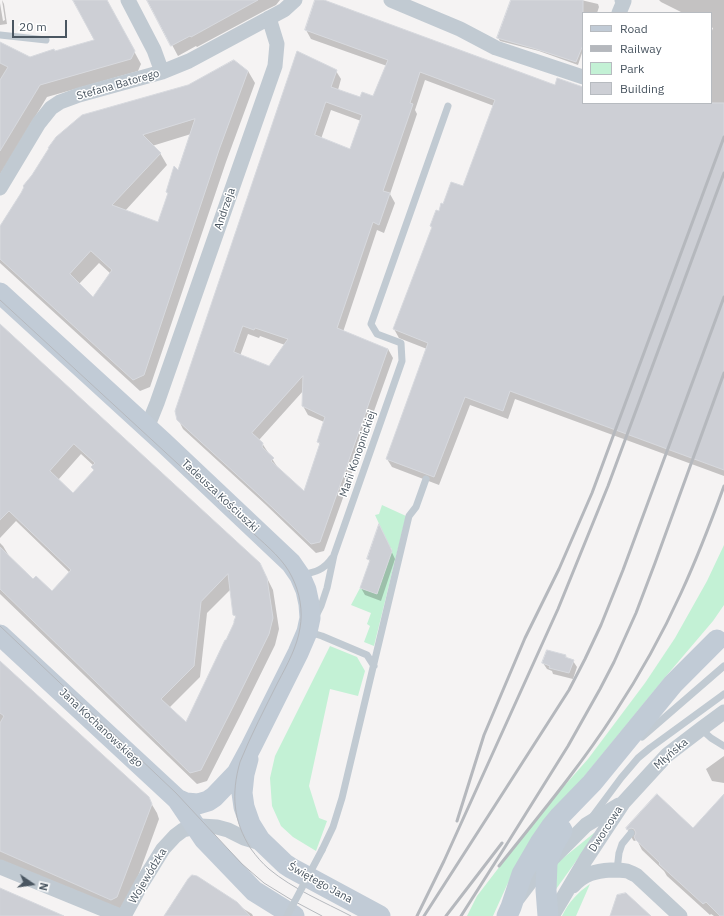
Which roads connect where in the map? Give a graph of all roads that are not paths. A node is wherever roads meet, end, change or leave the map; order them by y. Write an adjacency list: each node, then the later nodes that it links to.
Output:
1 (128, 0): 7 (street)
2 (295, 0): 4 (street)
3 (391, 0): 8 (street)
4 (269, 18): 7 (street, Stefana Batorego); 12 (street, Andrzeja)
5 (0, 35): 6 (lane)
6 (46, 40)
7 (162, 72): 10 (street, Stefana Batorego)
8 (582, 76)
9 (448, 106): 14 (lane, Marii Konopnickiej)
10 (0, 188)
11 (0, 293): 12 (street, Tadeusza Kościuszki)
12 (147, 428): 15 (street, Tadeusza Kościuszki)
13 (426, 479): 19 (lane)
14 (334, 555): 15 (lane, Marii Konopnickiej); 16 (lane, Marii Konopnickiej)
15 (300, 576): 16 (street, Tadeusza Kościuszki)
16 (307, 632): 19 (lane); 25 (street, Tadeusza Kościuszki)
17 (0, 635): 27 (street, Jana Kochanowskiego)
18 (717, 640): 26 (street, Dworcowa)
19 (374, 666): 40 (lane, bridge)
20 (724, 666): 26 (lane)
21 (724, 694): 29 (lane)
22 (724, 712): 23 (street, Młyńska)
23 (701, 729): 24 (lane); 28 (street, Młyńska)
24 (724, 745)
25 (251, 747): 27 (street, Tadeusza Kościuszki); 32 (street, Tadeusza Kościuszki)
26 (590, 786): 33 (street, Dworcowa); 37 (street, Dworcowa)
27 (177, 799): 30 (street, Jana Kochanowskiego)
28 (623, 803): 29 (street, Dworcowa); 36 (street, Dworcowa)
29 (586, 825): 33 (street, Dworcowa)
30 (196, 827): 32 (street, Wojewódzka); 39 (street, Wojewódzka); 41 (street)
31 (630, 833): 35 (lane)
32 (264, 844): 42 (street, Świętego Jana)
33 (547, 864): 37 (street, Dworcowa); 43 (street, Dworcowa)
34 (0, 867): 38 (street)
35 (617, 870): 36 (street); 45 (street)
36 (565, 894): 44 (street, Dworcowa)
37 (509, 911)
38 (120, 916)
39 (124, 916)
40 (287, 916)
41 (294, 916)
42 (380, 916)
43 (548, 916)
44 (552, 916)
45 (680, 916)

